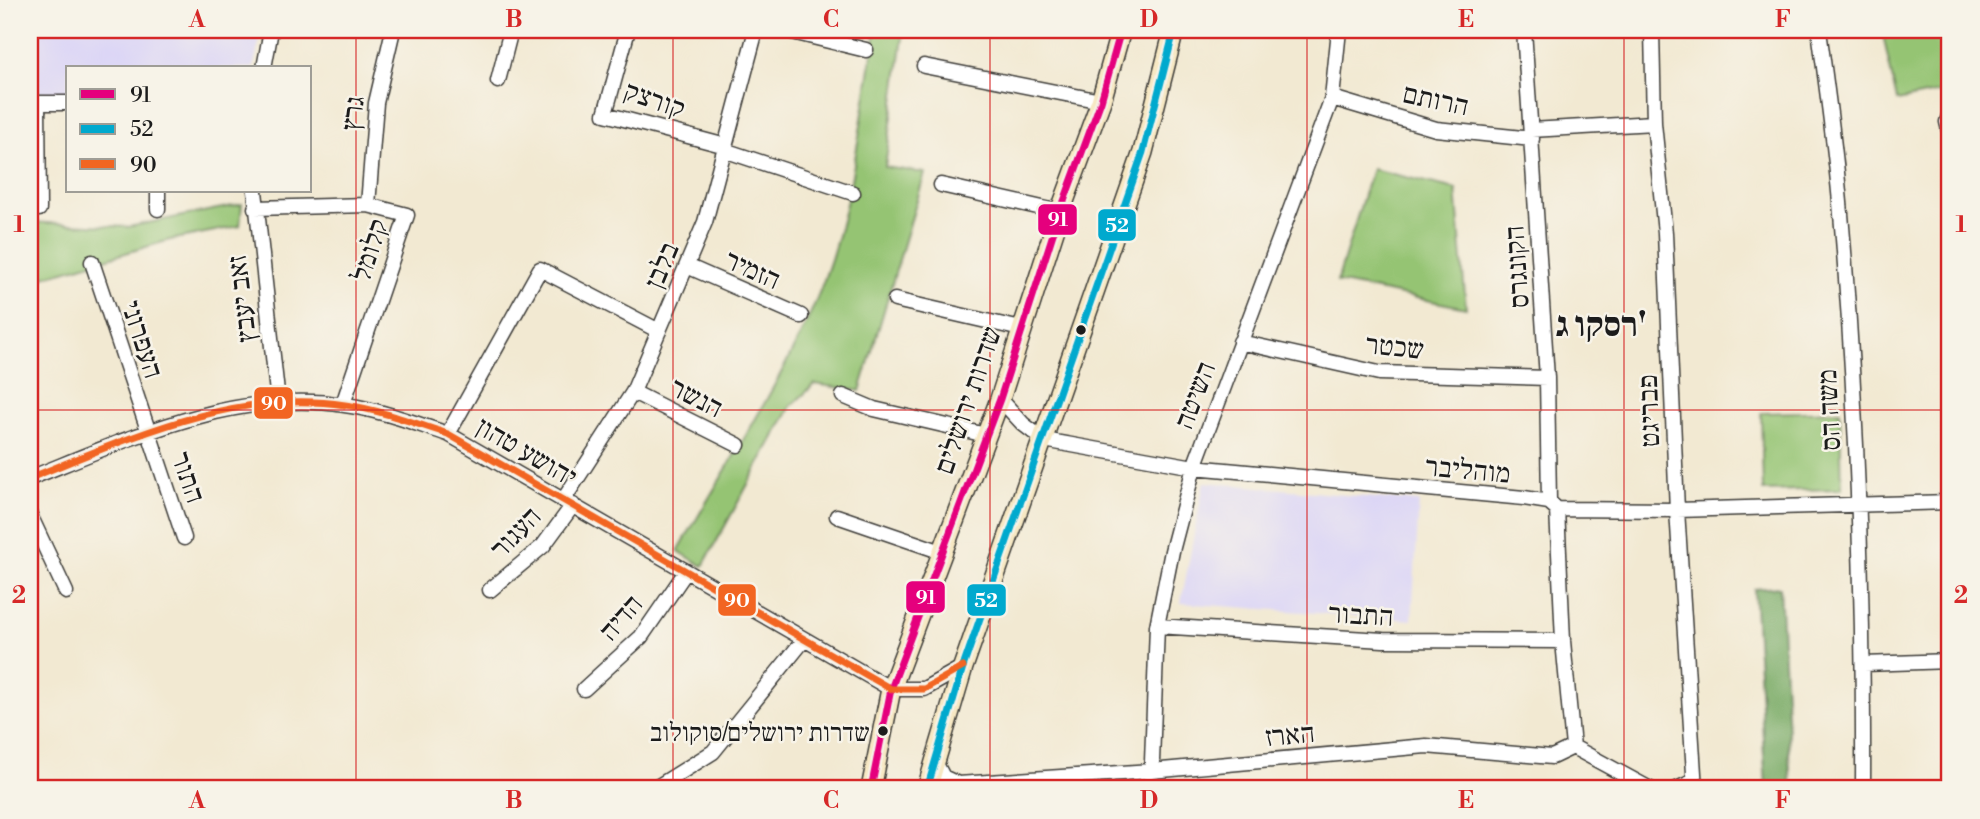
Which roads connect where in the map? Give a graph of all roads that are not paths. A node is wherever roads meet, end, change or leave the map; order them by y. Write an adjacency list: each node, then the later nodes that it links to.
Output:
1 (271, 30): 14 (street)
2 (393, 30): 30 (street, גרץ)
3 (511, 30): 16 (street)
4 (628, 30): 25 (street, קורצק)
5 (756, 30): 25 (street, בלבן)
6 (785, 30): 13 (street)
7 (1121, 30): 18 (main road, שדרות ירושלים)
8 (1174, 30): 51 (main road)
9 (1339, 30): 17 (street, השיטה)
10 (1524, 30): 23 (street, הקונגרס)
11 (1652, 30): 22 (street, פבריגט)
12 (1819, 30): 57 (street, משה הס)
13 (866, 50)
14 (264, 66)
15 (923, 66): 18 (street)
16 (498, 81)
17 (1332, 98): 23 (street, הרותם); 41 (street, השיטה)
18 (1101, 101): 34 (main road, שדרות ירושלים)
19 (34, 103): 20 (street); 32 (street)
20 (66, 103)
21 (1950, 113): 24 (street)
22 (1654, 122): 23 (street, הרותם); 59 (street, פבריגט)
23 (1531, 134): 42 (street, הקונגרס)
24 (1950, 134)
25 (725, 148): 29 (street); 36 (street, בלבן)
26 (941, 185): 34 (street)
27 (158, 192): 33 (street)
28 (255, 192): 31 (street, זאב יעבץ)
29 (853, 193)
30 (368, 205): 31 (street, קלומל); 47 (street, קלומל)
31 (255, 208): 46 (street, זאב יעבץ)
32 (40, 209)
33 (158, 209)
34 (1060, 212): 39 (main road, שדרות ירושלים)
35 (92, 262): 48 (street, העפרוני)
36 (687, 266): 38 (street, הזמיר); 40 (street, בלבן)
37 (895, 300): 39 (street)
38 (801, 316)
39 (1021, 329): 45 (main road, שדרות ירושלים)
40 (659, 331): 43 (street, בלבן); 49 (street)
41 (1240, 342): 42 (street, שכטר); 53 (street, השיטה)
42 (1547, 378): 58 (street, הקונגרס)
43 (633, 392): 52 (street, הנשר); 55 (street, בלבן)
44 (843, 396): 50 (street)
45 (1000, 399): 50 (main road, שדרות ירושלים); 51 (street, מוהליבר)
46 (278, 402): 47 (street, יהושע טהון); 48 (street, יהושע טהון)
47 (343, 404): 49 (street, יהושע טהון)
48 (148, 432): 54 (street, יהושע טהון); 62 (street, התור)
49 (448, 434): 55 (street, יהושע טהון)
50 (986, 435): 63 (main road, שדרות ירושלים)
51 (1044, 440): 53 (street, מוהליבר); 72 (main road)
52 (738, 445)
53 (1194, 467): 58 (street, מוהליבר); 67 (street, השיטה)
54 (31, 474)
55 (568, 502): 64 (street, יהושע טהון); 65 (street, העגור)
56 (1950, 502): 57 (street, מוהליבר)
57 (1858, 503): 59 (street, מוהליבר); 71 (street, משה הס)
58 (1553, 505): 59 (street, מוהליבר); 69 (street, הקונגרס)
59 (1677, 510): 78 (street, פבריגט)
60 (30, 515): 66 (street)
61 (837, 516): 63 (street)
62 (184, 538)
63 (942, 552): 74 (main road, שדרות ירושלים)
64 (685, 573): 68 (street, יהושע טהון); 73 (street, הדיה)
65 (490, 590)
66 (66, 592)
67 (1157, 626): 69 (street, התבור); 77 (street, השיטה)
68 (803, 641): 74 (street, יהושע טהון); 79 (street)
69 (1563, 641): 75 (street, הקונגרס)
70 (1950, 661): 71 (street)
71 (1864, 664): 85 (street, משה הס)
72 (963, 667): 74 (street); 76 (main road)
73 (584, 688)
74 (891, 689): 80 (main road, שדרות ירושלים)
75 (1573, 747): 77 (street, הארז); 83 (street)
76 (934, 760): 77 (street, הארז); 81 (main road)
77 (1151, 771): 82 (street, השיטה)
78 (1695, 785): 84 (street)
79 (654, 789)
80 (871, 789)
81 (927, 789)
82 (1152, 789)
83 (1650, 789)
84 (1677, 789)
85 (1863, 789)

